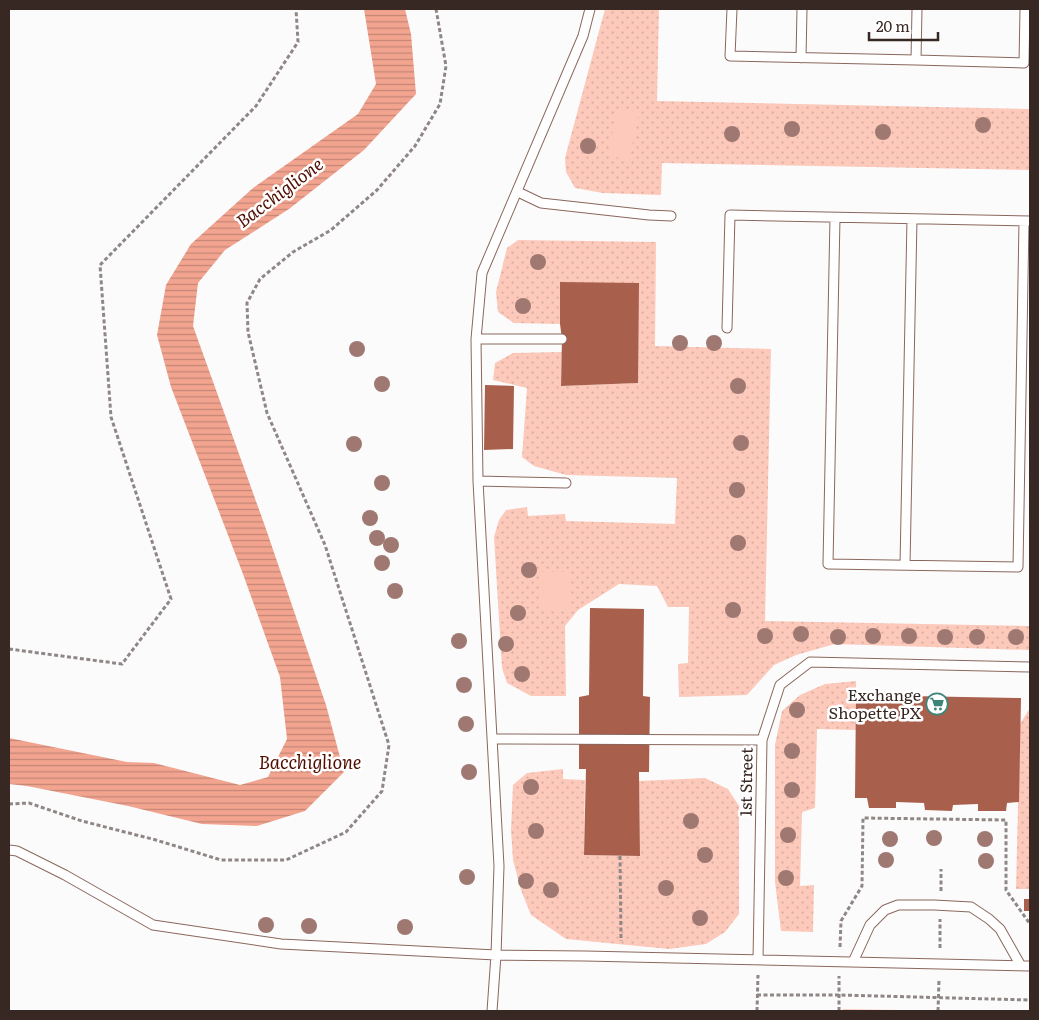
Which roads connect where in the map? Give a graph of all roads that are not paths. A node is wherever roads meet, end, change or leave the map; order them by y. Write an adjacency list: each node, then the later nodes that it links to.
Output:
1 (590, 9): 8 (lane)
2 (732, 9): 6 (lane)
3 (802, 9): 6 (lane)
4 (917, 9): 7 (lane)
5 (1026, 9): 7 (lane)
6 (801, 58): 7 (lane)
7 (916, 60)
8 (518, 192): 9 (lane); 14 (lane)
9 (671, 216)
10 (835, 218): 11 (lane); 13 (lane); 18 (lane)
11 (912, 219): 12 (lane); 18 (lane)
12 (1027, 221): 18 (lane)
13 (728, 328)
14 (476, 339): 15 (lane); 16 (lane)
15 (562, 339)
16 (478, 481): 17 (lane); 20 (lane)
17 (566, 483)
18 (905, 565)
19 (1030, 667): 21 (lane, 1st Street)
20 (492, 739): 21 (lane); 23 (lane)
21 (762, 740): 24 (lane, 1st Street)
22 (9, 850): 23 (lane)
23 (496, 955): 24 (lane); 27 (lane)
24 (758, 960): 25 (lane)
25 (853, 962): 26 (lane); 26 (lane)
26 (1026, 966)
27 (492, 1011)

